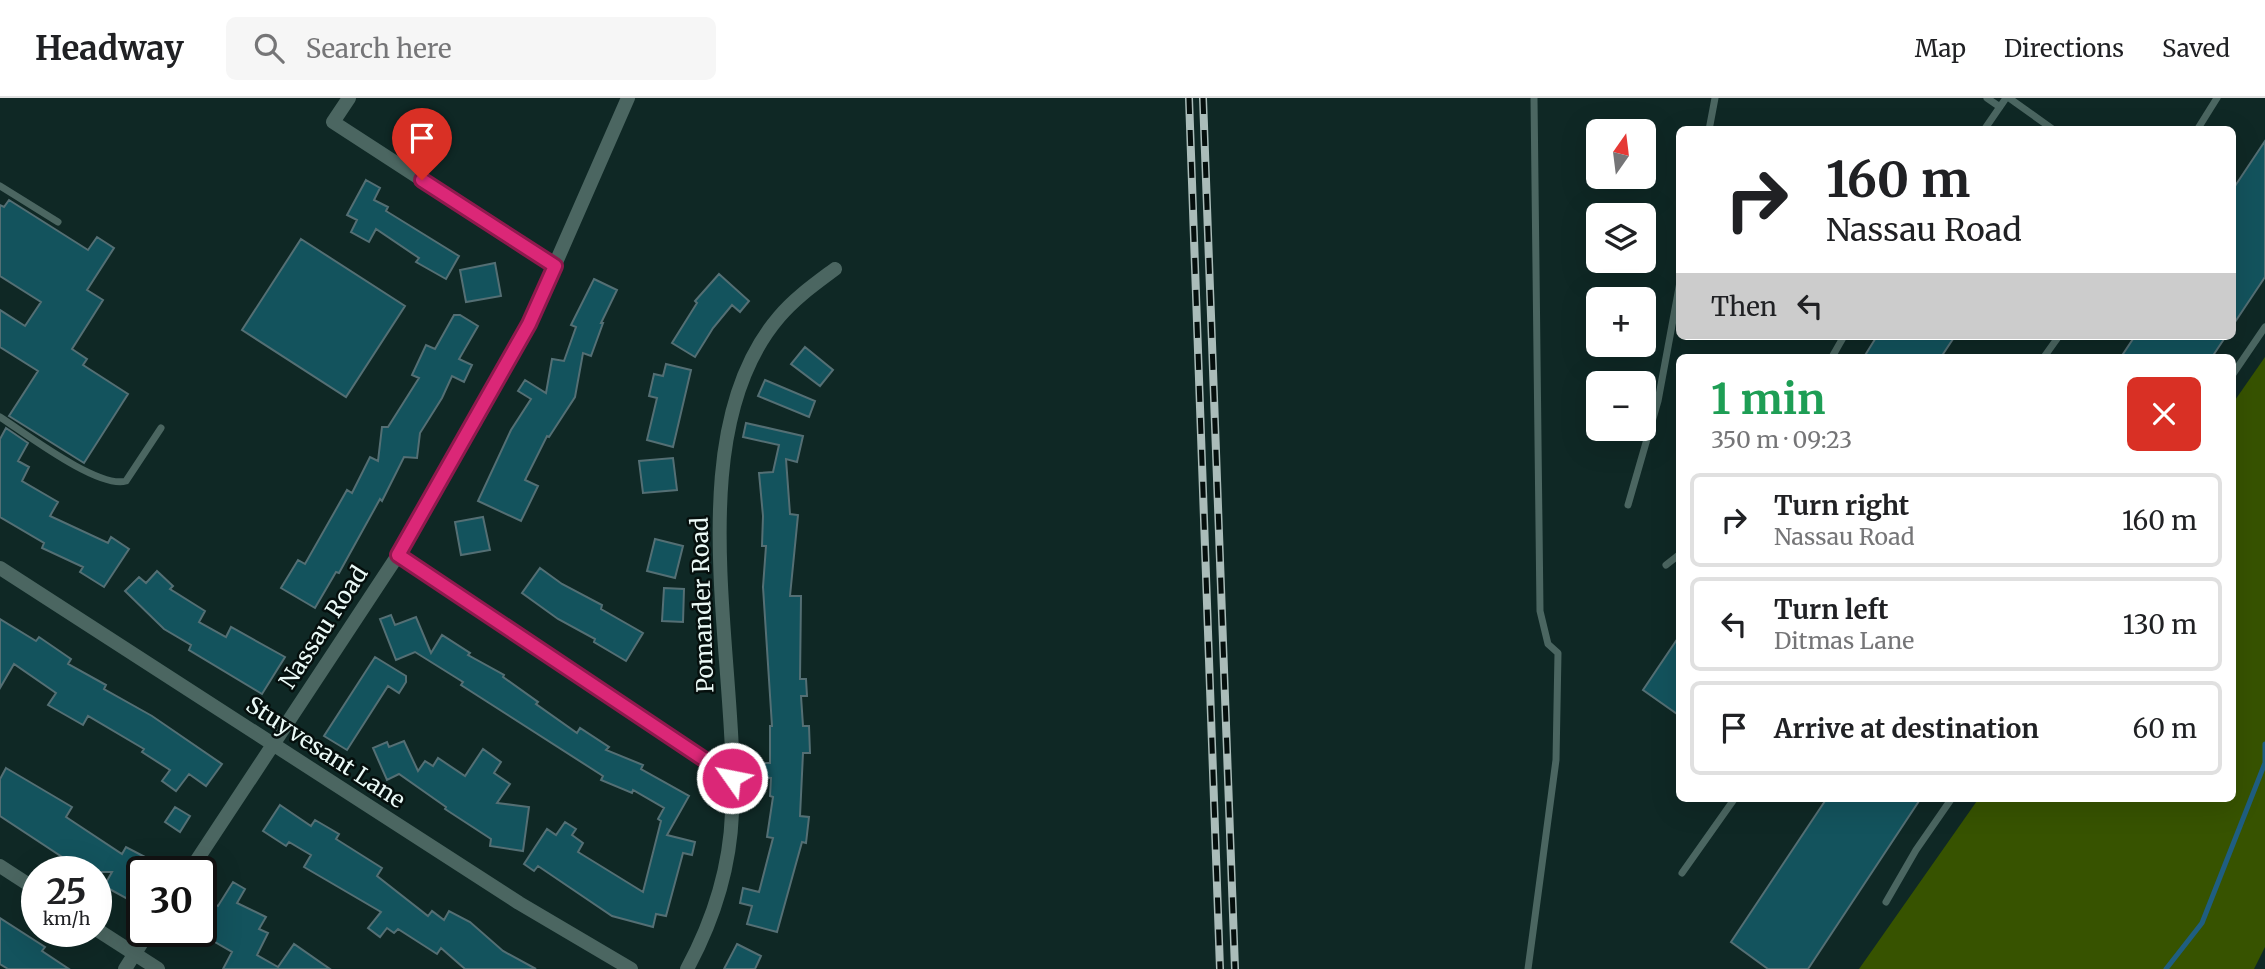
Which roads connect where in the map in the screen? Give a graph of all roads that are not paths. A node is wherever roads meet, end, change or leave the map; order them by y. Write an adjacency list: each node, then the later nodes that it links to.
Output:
1 (349, 98): 15 (street)
2 (628, 98): 15 (street, Nassau Road)
3 (1534, 98): 43 (lane)
4 (1715, 98): 9 (lane)
5 (1987, 98): 8 (lane)
6 (2007, 98): 8 (lane); 11 (lane)
7 (2217, 98): 12 (lane)
8 (2000, 107): 10 (lane)
9 (1710, 126)
10 (1987, 126)
11 (2048, 126)
12 (2200, 126)
13 (0, 186): 14 (lane)
14 (58, 222)
15 (555, 266): 23 (street, Nassau Road)
16 (835, 269): 28 (street, Pomander Road)
17 (1676, 304): 22 (lane)
18 (2265, 327): 19 (lane)
19 (2236, 370)
20 (0, 416): 21 (lane)
21 (161, 428)
22 (1628, 505)
23 (398, 555): 27 (street, Nassau Road); 28 (street)
24 (1676, 557): 25 (lane)
25 (1666, 565)
26 (0, 568): 27 (street, Stuyvesant Lane)
27 (272, 745): 31 (street, Nassau Road); 41 (street, Stuyvesant Lane)
28 (732, 778): 42 (street, Pomander Road)
29 (1732, 802): 33 (lane)
30 (1949, 802): 35 (lane)
31 (199, 856)
32 (0, 866): 34 (street)
33 (1682, 873)
34 (21, 880)
35 (1886, 902)
36 (112, 939): 38 (street)
37 (139, 947): 38 (street)
38 (135, 954): 39 (street); 40 (street)
39 (125, 969)
40 (158, 969)
41 (631, 969)
42 (687, 969)
43 (1528, 969)

